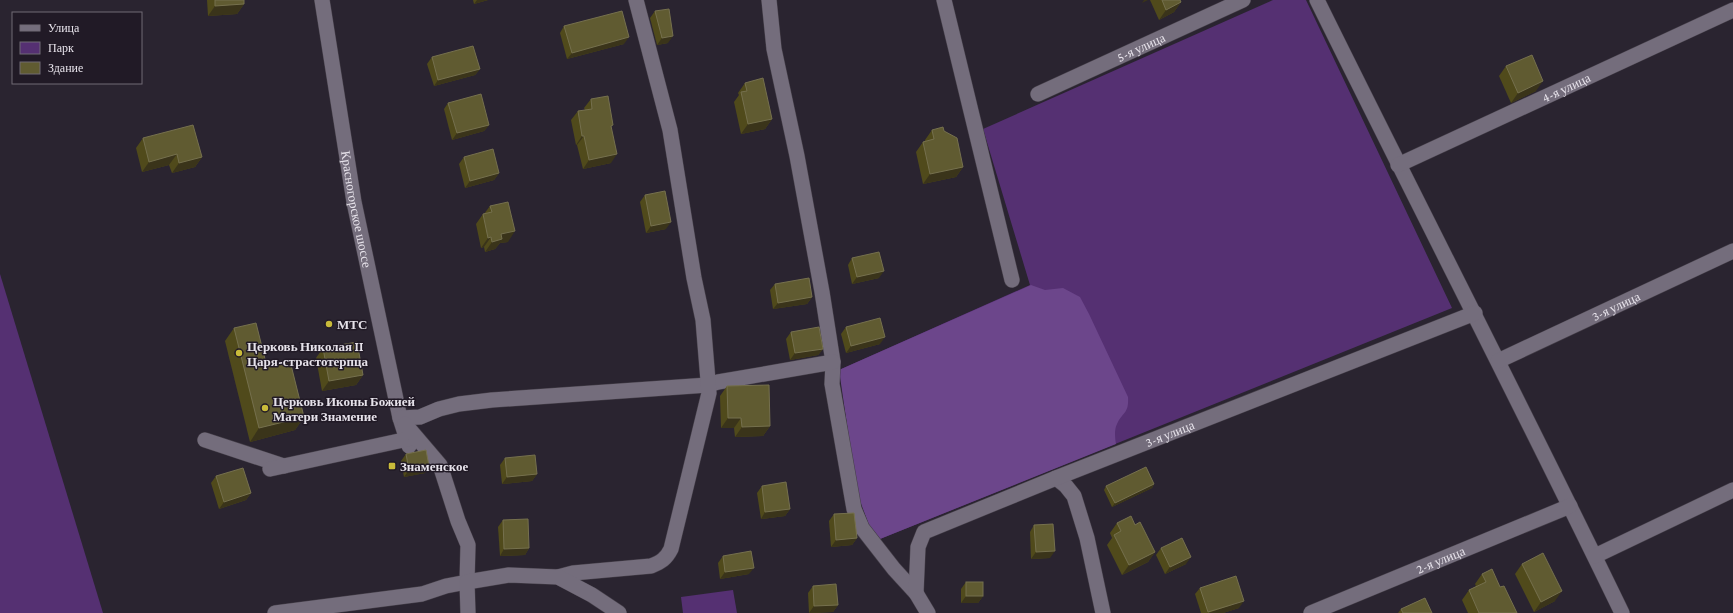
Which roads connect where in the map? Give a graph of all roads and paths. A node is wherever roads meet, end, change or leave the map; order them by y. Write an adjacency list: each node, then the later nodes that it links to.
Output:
1 (322, 0): 16 (street, Красногорское шоссе)
2 (636, 0): 15 (street)
3 (769, 0): 14 (street)
4 (944, 0): 11 (street)
5 (1243, 0): 8 (street, 5-я улица)
6 (1317, 0): 9 (street)
7 (1733, 10): 9 (street, 4-я улица)
8 (1038, 94)
9 (1398, 165): 12 (street)
10 (1733, 251): 13 (street, 3-я улица)
11 (1012, 280)
12 (1474, 313): 13 (street); 18 (street, 3-я улица)
13 (1498, 361): 20 (street)
14 (833, 362): 15 (street); 24 (street)
15 (708, 385): 16 (street); 22 (street)
16 (400, 418): 17 (street, Красногорское шоссе); 23 (street)
17 (205, 440)
18 (1056, 478): 24 (street, 3-я улица); 29 (street)
19 (1733, 490): 21 (street)
20 (1570, 506): 21 (street); 30 (street, 2-я улица)
21 (1595, 556): 31 (street)
22 (558, 577): 23 (street); 27 (street)
23 (467, 582): 25 (street); 26 (street)
24 (916, 593): 28 (street)
25 (275, 613)
26 (468, 613)
27 (619, 613)
28 (928, 613)
29 (1102, 613)
30 (1311, 613)
31 (1622, 613)

